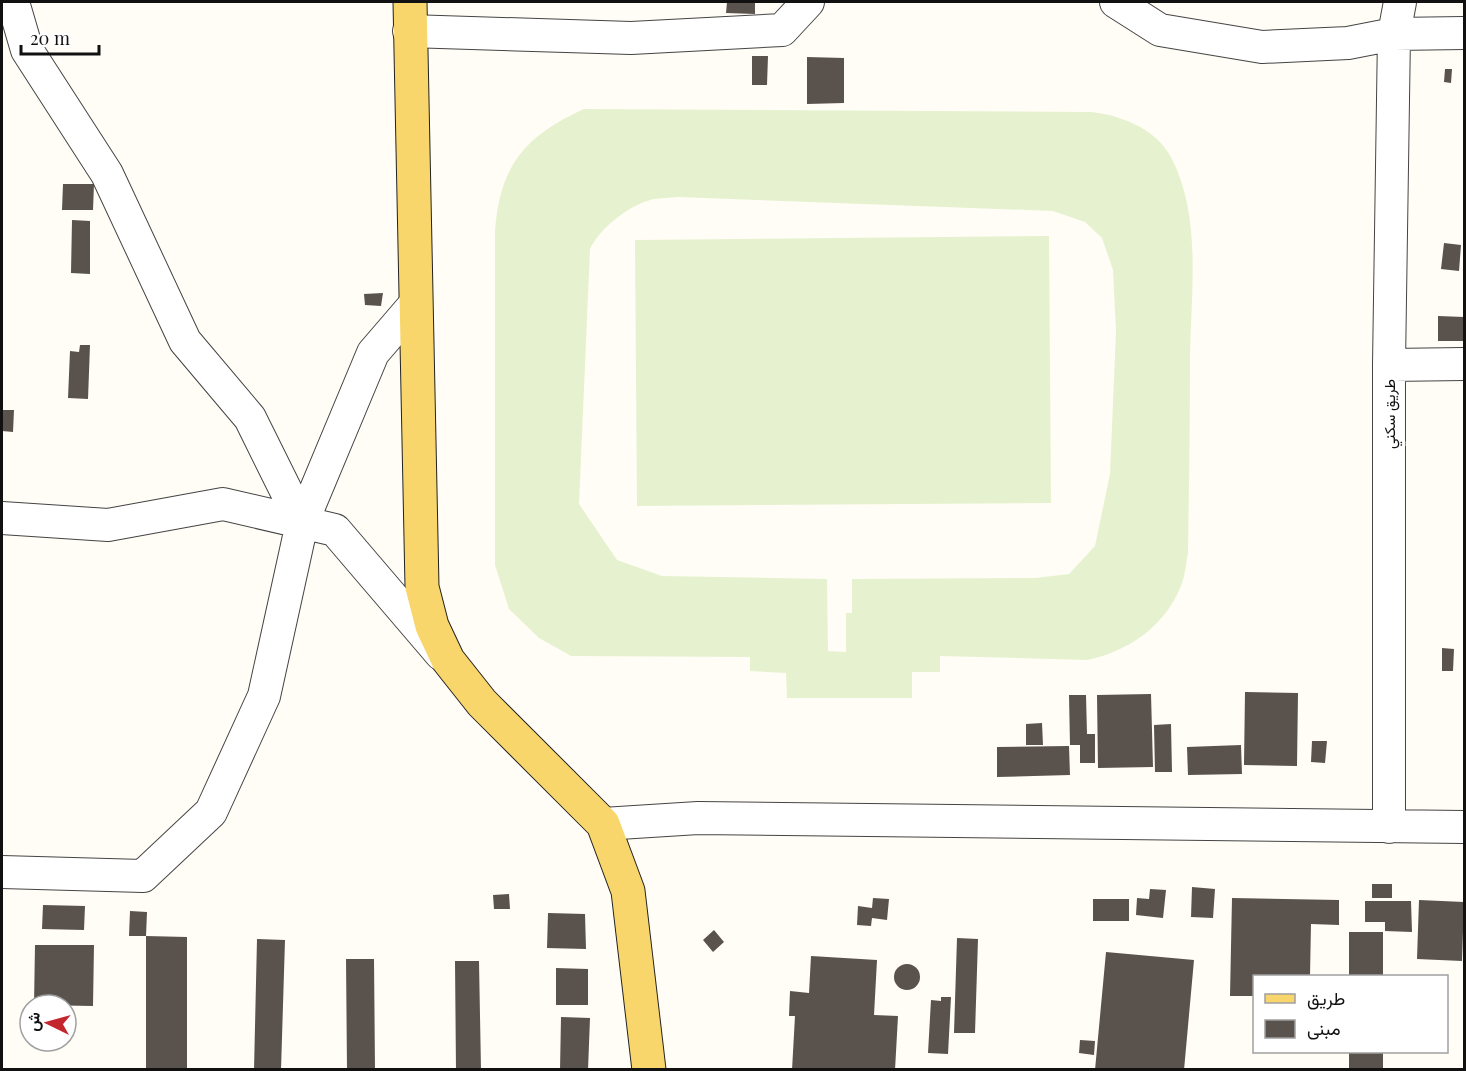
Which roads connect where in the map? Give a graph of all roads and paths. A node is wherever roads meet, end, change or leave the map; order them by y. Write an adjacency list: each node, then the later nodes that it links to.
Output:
1 (13, 2): 12 (street)
2 (808, 2): 5 (street)
3 (1116, 2): 7 (street)
4 (1400, 2): 7 (street, طريق سكني)
5 (409, 16): 8 (main road)
6 (1464, 33): 7 (street)
7 (1394, 34): 10 (street, طريق سكني)
8 (416, 303): 12 (street); 13 (main road)
9 (1464, 364): 10 (street)
10 (1389, 365): 15 (street, طريق سكني)
11 (2, 518): 12 (street)
12 (302, 523): 13 (street); 17 (street)
13 (482, 703): 14 (main road)
14 (603, 824): 15 (street); 18 (main road)
15 (1389, 827): 16 (street)
16 (1464, 827)
17 (2, 872)
18 (650, 1070)

